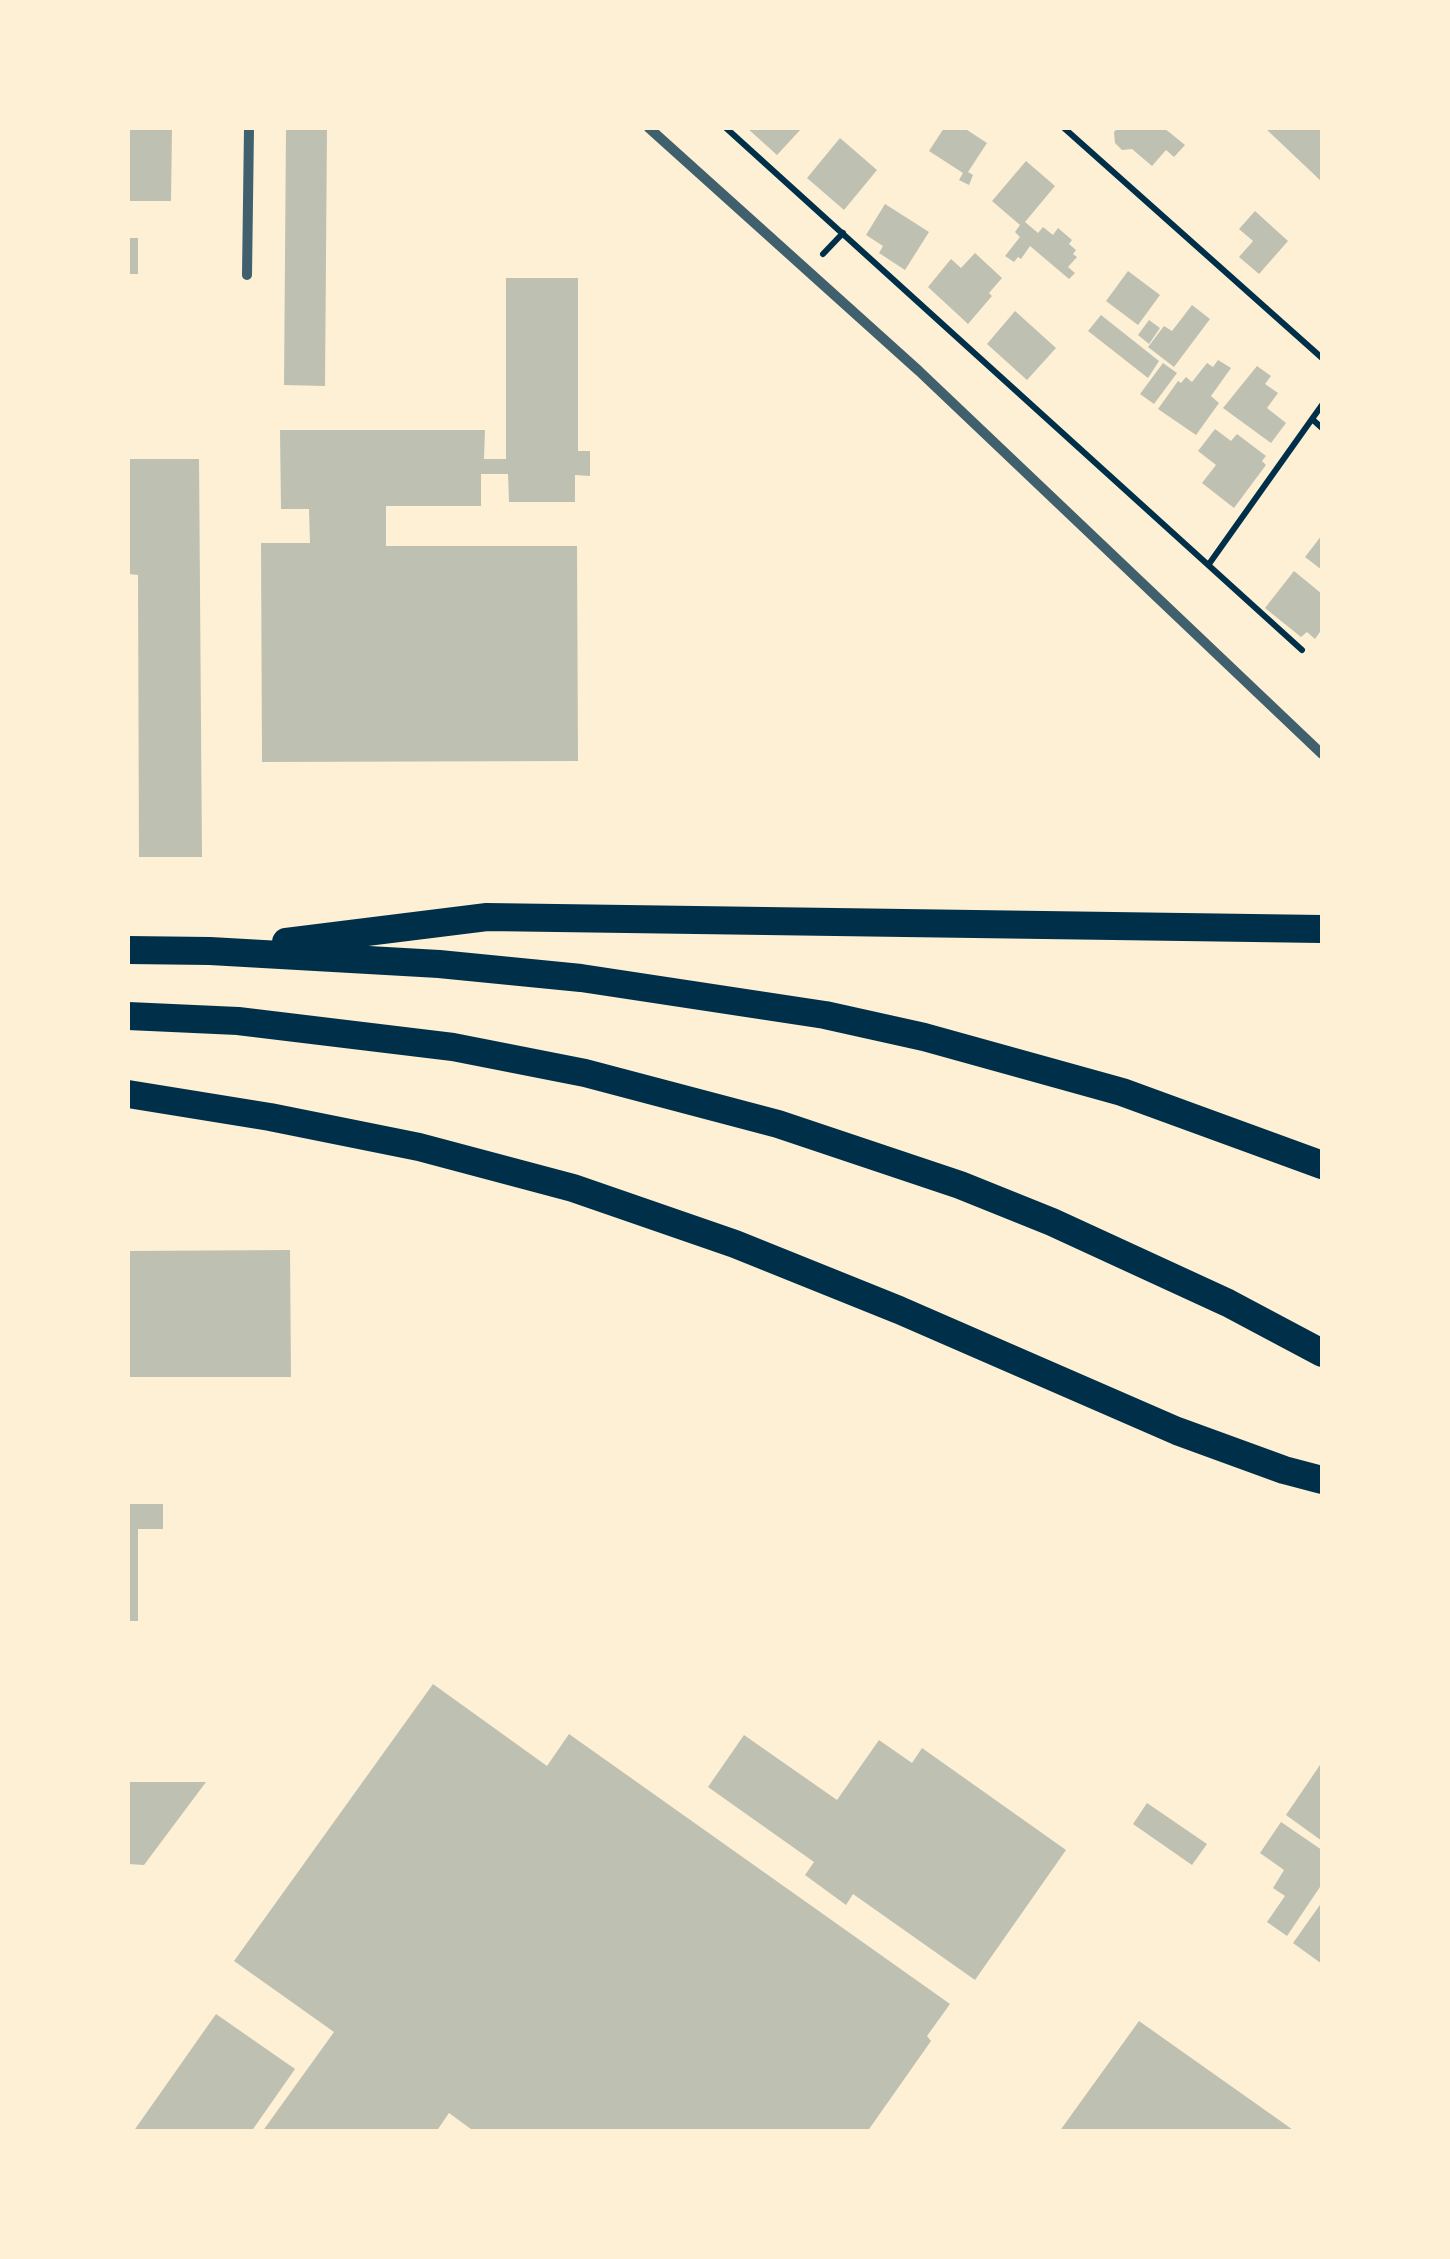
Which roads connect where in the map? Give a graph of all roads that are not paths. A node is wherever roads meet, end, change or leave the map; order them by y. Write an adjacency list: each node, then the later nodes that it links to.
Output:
1 (248, 128): 3 (street)
2 (648, 128): 4 (street)
3 (247, 275)
4 (1322, 754)
5 (1322, 929): 7 (highway)
6 (128, 950): 7 (highway)
7 (210, 951): 10 (highway)
8 (128, 1016): 11 (highway)
9 (128, 1094): 12 (highway)
10 (1322, 1165)
11 (1322, 1353)
12 (1322, 1480)

